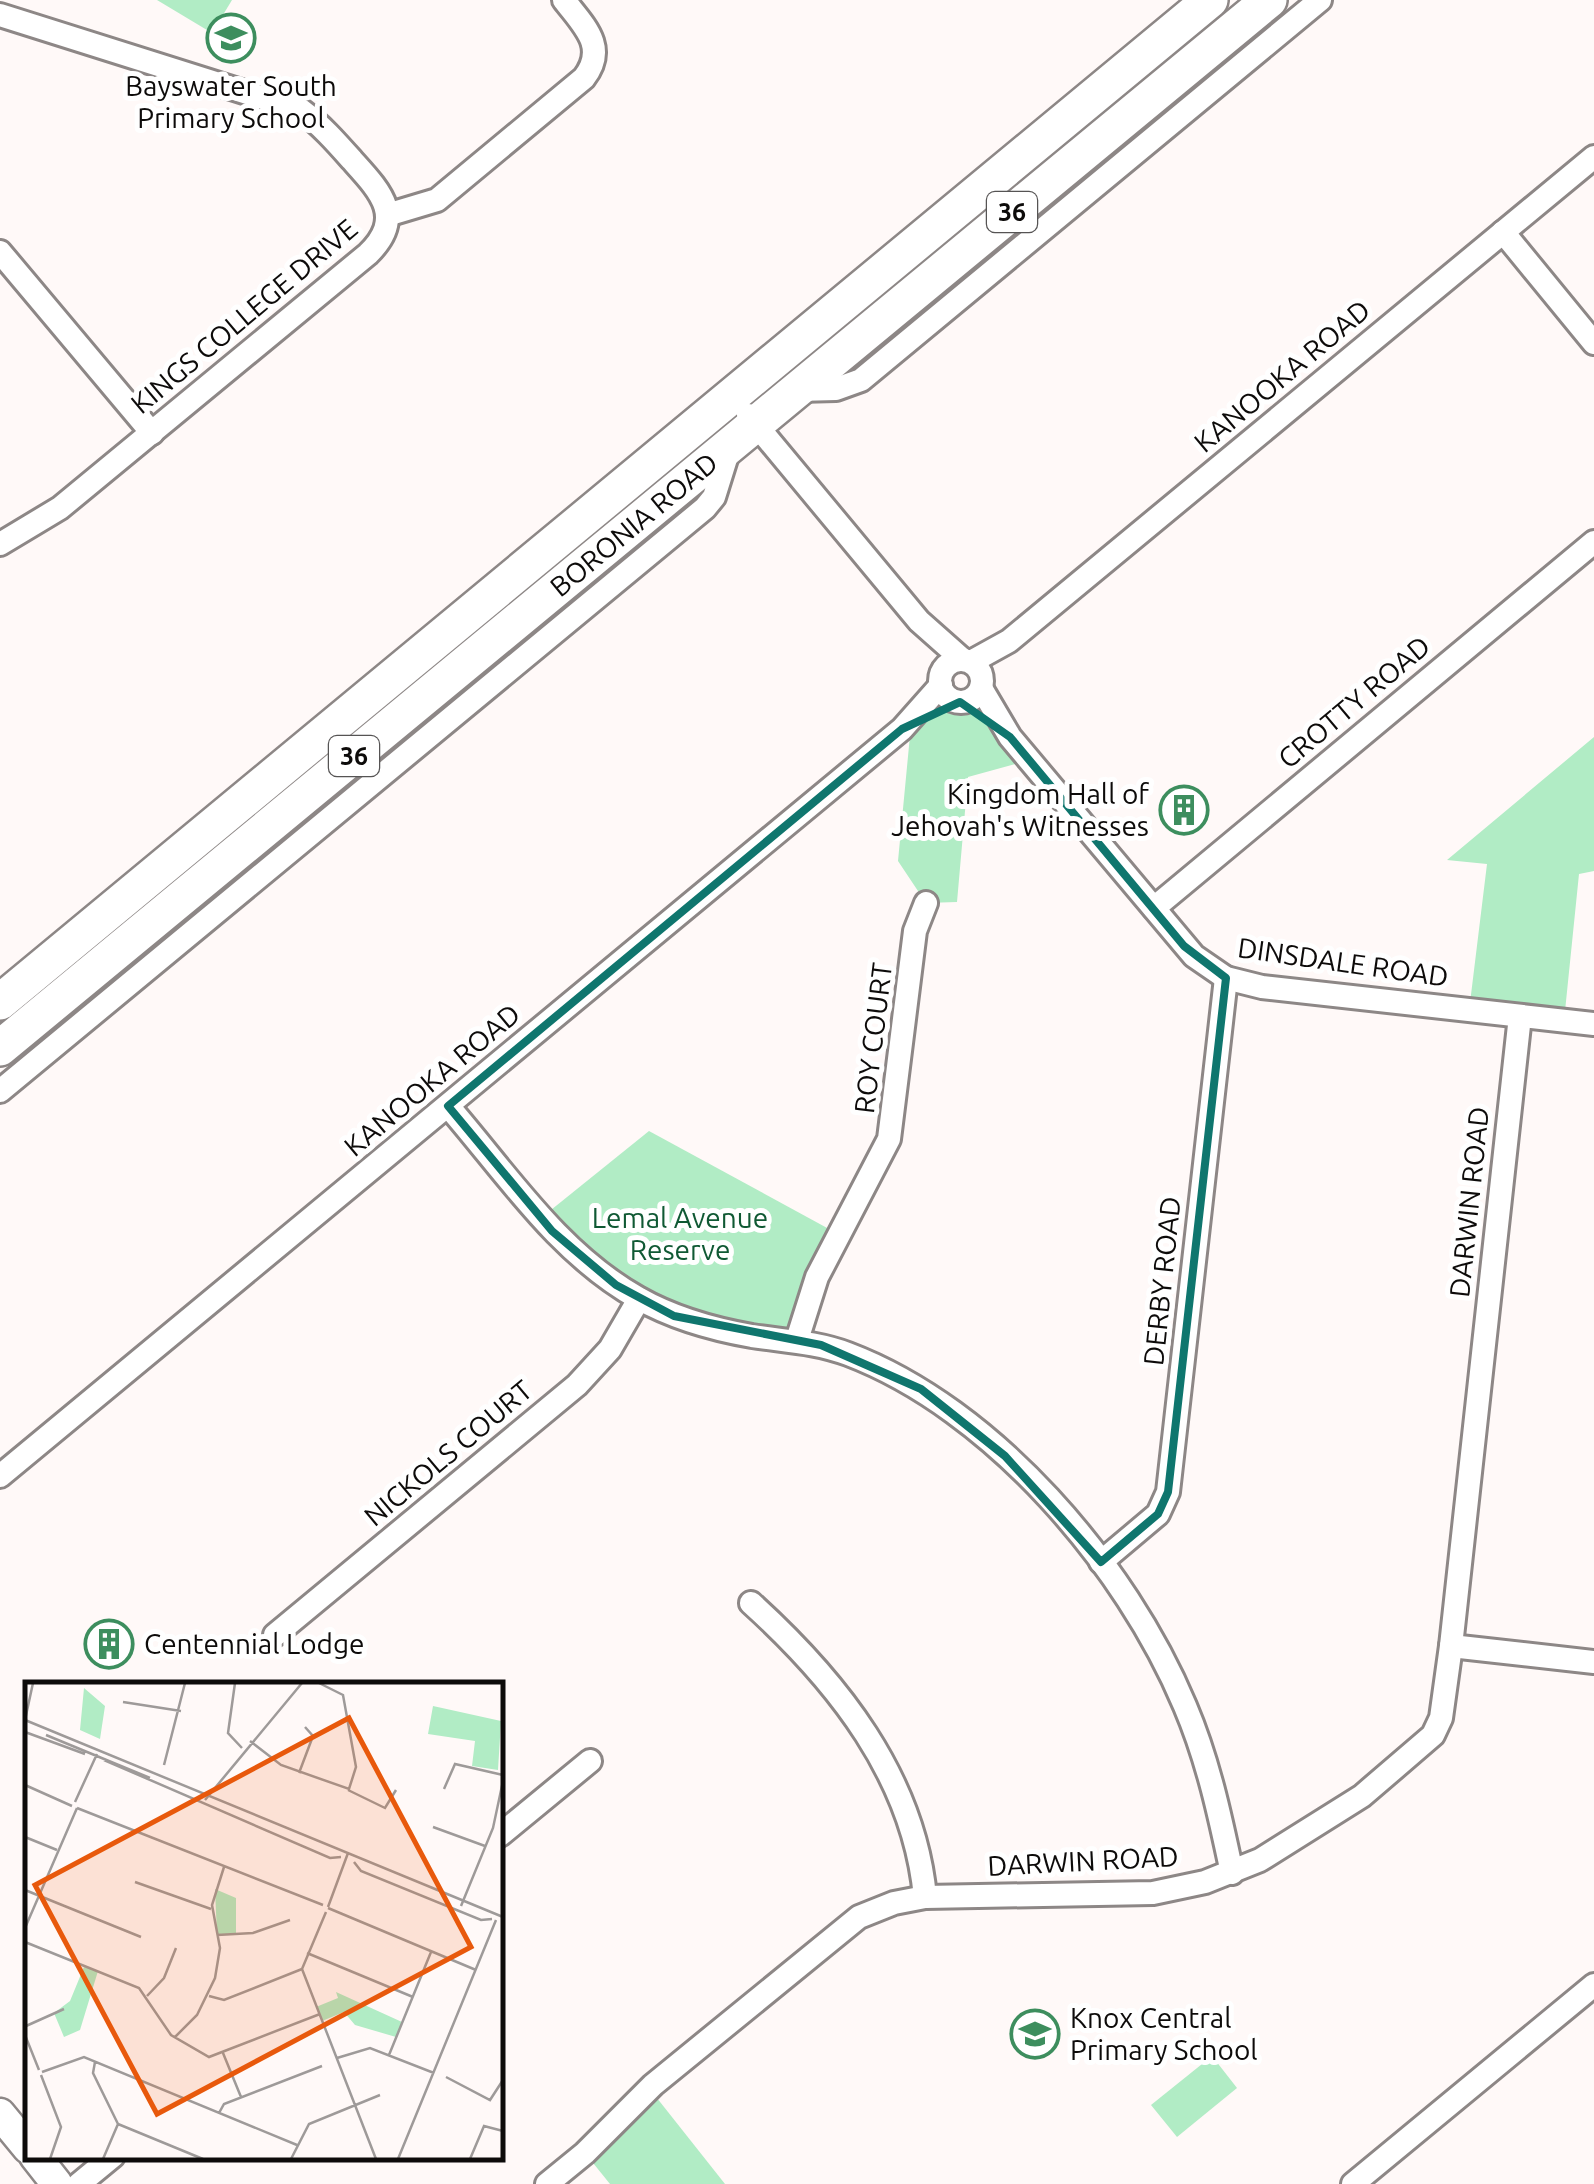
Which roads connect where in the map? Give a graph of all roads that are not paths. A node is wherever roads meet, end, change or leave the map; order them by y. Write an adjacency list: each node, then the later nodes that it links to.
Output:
1 (564, 0): 7 (street)
2 (1210, 0): 12 (main road, BORONIA ROAD / 36)
3 (1269, 0): 11 (main road, BORONIA ROAD / 36)
4 (1320, 0): 11 (street)
5 (0, 15): 7 (street, KINGS COLLEGE DRIVE)
6 (1594, 157): 8 (street, KANOOKA ROAD)
7 (387, 215): 13 (street, KINGS COLLEGE DRIVE)
8 (1503, 232): 10 (street); 17 (street, KANOOKA ROAD)
9 (0, 252): 13 (street)
10 (1594, 343)
11 (796, 390): 14 (main road, BORONIA ROAD / 36)
12 (732, 396): 14 (street, DINSDALE ROAD); 21 (main road, BORONIA ROAD / 36)
13 (152, 433): 16 (street, KINGS COLLEGE DRIVE)
14 (743, 435): 17 (street, DINSDALE ROAD); 21 (main road, BORONIA ROAD / 36); 25 (street)
15 (1594, 542): 19 (street, CROTTY ROAD)
16 (0, 544)
17 (963, 681): 19 (street, DINSDALE ROAD); 26 (street, KANOOKA ROAD)
18 (926, 903): 28 (street, ROY COURT)
19 (1154, 908): 20 (street, DINSDALE ROAD)
20 (1226, 978): 22 (street, DINSDALE ROAD); 30 (street, DERBY ROAD)
21 (10, 1001): 24 (main road, BORONIA ROAD / 36)
22 (1520, 1016): 23 (street, DINSDALE ROAD); 33 (street, DARWIN ROAD)
23 (1594, 1024)
24 (0, 1048)
25 (0, 1091)
26 (448, 1106): 27 (street); 29 (street, KANOOKA ROAD)
27 (638, 1299): 28 (street); 32 (street, NICKOLS COURT)
28 (796, 1340): 30 (street)
29 (0, 1476)
30 (1101, 1562): 37 (street)
31 (751, 1603): 38 (street)
32 (274, 1635)
33 (1451, 1646): 34 (street); 37 (street, DARWIN ROAD)
34 (1594, 1662)
35 (590, 1761): 36 (street)
36 (502, 1834)
37 (1232, 1873): 38 (street, DARWIN ROAD)
38 (926, 1896): 46 (street, DARWIN ROAD)
39 (1594, 1985): 47 (street)
40 (0, 2114): 41 (street)
41 (25, 2144)
42 (37, 2159): 44 (street)
43 (109, 2159): 45 (street)
44 (58, 2184)
45 (80, 2184)
46 (547, 2184)
47 (1353, 2184)

